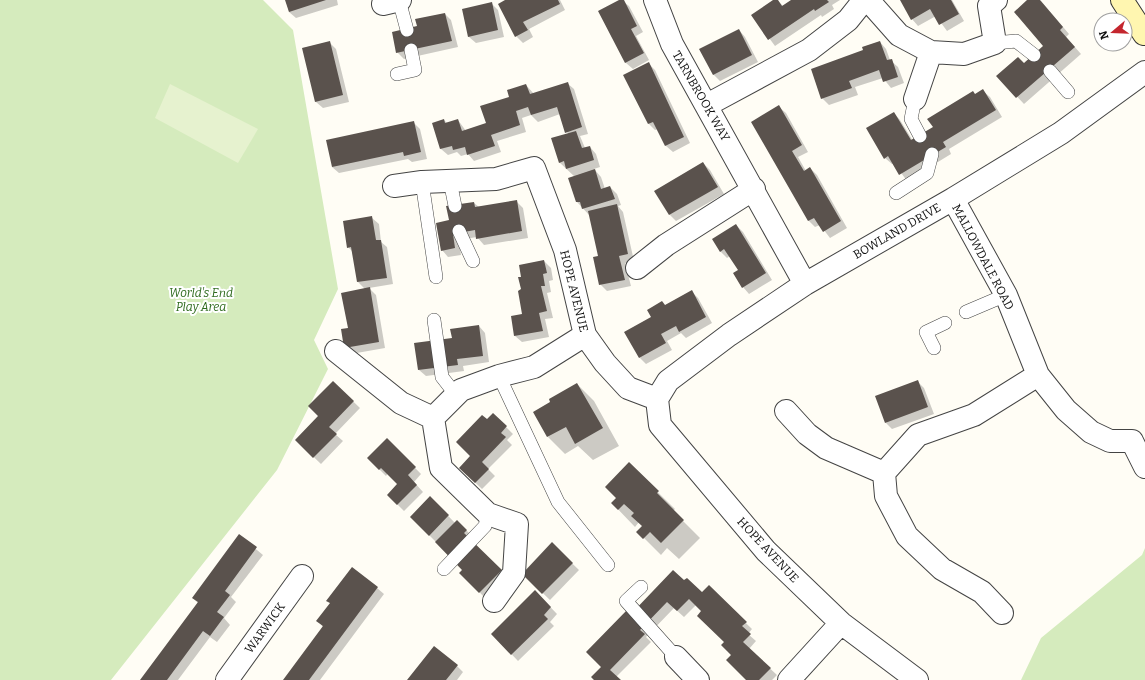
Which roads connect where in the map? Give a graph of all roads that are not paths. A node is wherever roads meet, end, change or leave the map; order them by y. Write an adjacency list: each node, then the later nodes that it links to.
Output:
1 (655, 0): 18 (street, TARNBROOK WAY)
2 (864, 0): 18 (street)
3 (868, 0): 11 (street)
4 (996, 0): 9 (street)
5 (1122, 0): 8 (main road)
6 (394, 2): 7 (lane)
7 (407, 30)
8 (1145, 34)
9 (995, 43): 11 (street); 12 (lane)
10 (411, 50): 15 (lane)
11 (931, 52): 17 (street)
12 (1034, 55)
13 (1050, 71): 16 (lane)
14 (1145, 72): 26 (street, BOWLAND DRIVE)
15 (397, 74)
16 (1068, 92)
17 (915, 99): 19 (lane)
18 (707, 105): 24 (street, TARNBROOK WAY)
19 (920, 136)
20 (932, 154): 25 (lane)
21 (450, 181): 22 (street, HOPE AVENUE); 27 (lane); 37 (street, HOPE AVENUE)
22 (422, 182): 23 (street, HOPE AVENUE); 31 (lane)
23 (394, 186)
24 (754, 190): 30 (street); 32 (street, TARNBROOK WAY)
25 (896, 194)
26 (953, 200): 32 (street, BOWLAND DRIVE); 33 (street, MALLOWDALE ROAD)
27 (455, 206)
28 (459, 231): 29 (lane)
29 (473, 261)
30 (637, 268)
31 (436, 277)
32 (805, 284): 43 (street, BOWLAND DRIVE)
33 (1006, 295): 34 (lane); 40 (street, MALLOWDALE ROAD)
34 (966, 312)
35 (434, 320): 42 (lane)
36 (945, 323): 38 (lane)
37 (585, 335): 41 (street); 43 (street, HOPE AVENUE)
38 (934, 348)
39 (336, 351): 45 (street)
40 (1038, 375): 46 (street, MALLOWDALE ROAD); 48 (street)
41 (498, 376): 42 (street); 50 (lane)
42 (456, 395): 45 (street)
43 (657, 399): 56 (street, HOPE AVENUE)
44 (786, 411): 48 (street)
45 (433, 418): 49 (street)
46 (1138, 435): 47 (street, MALLOWDALE ROAD)
47 (1145, 467)
48 (884, 473): 55 (street)
49 (488, 514): 51 (lane); 54 (street)
50 (608, 565)
51 (444, 569)
52 (302, 576): 58 (street, WARWICK)
53 (641, 587): 57 (lane)
54 (494, 601)
55 (1002, 613)
56 (841, 623): 60 (street); 61 (street, HOPE AVENUE)
57 (676, 657): 59 (street)
58 (227, 680)
59 (698, 680)
60 (789, 680)
61 (917, 680)

